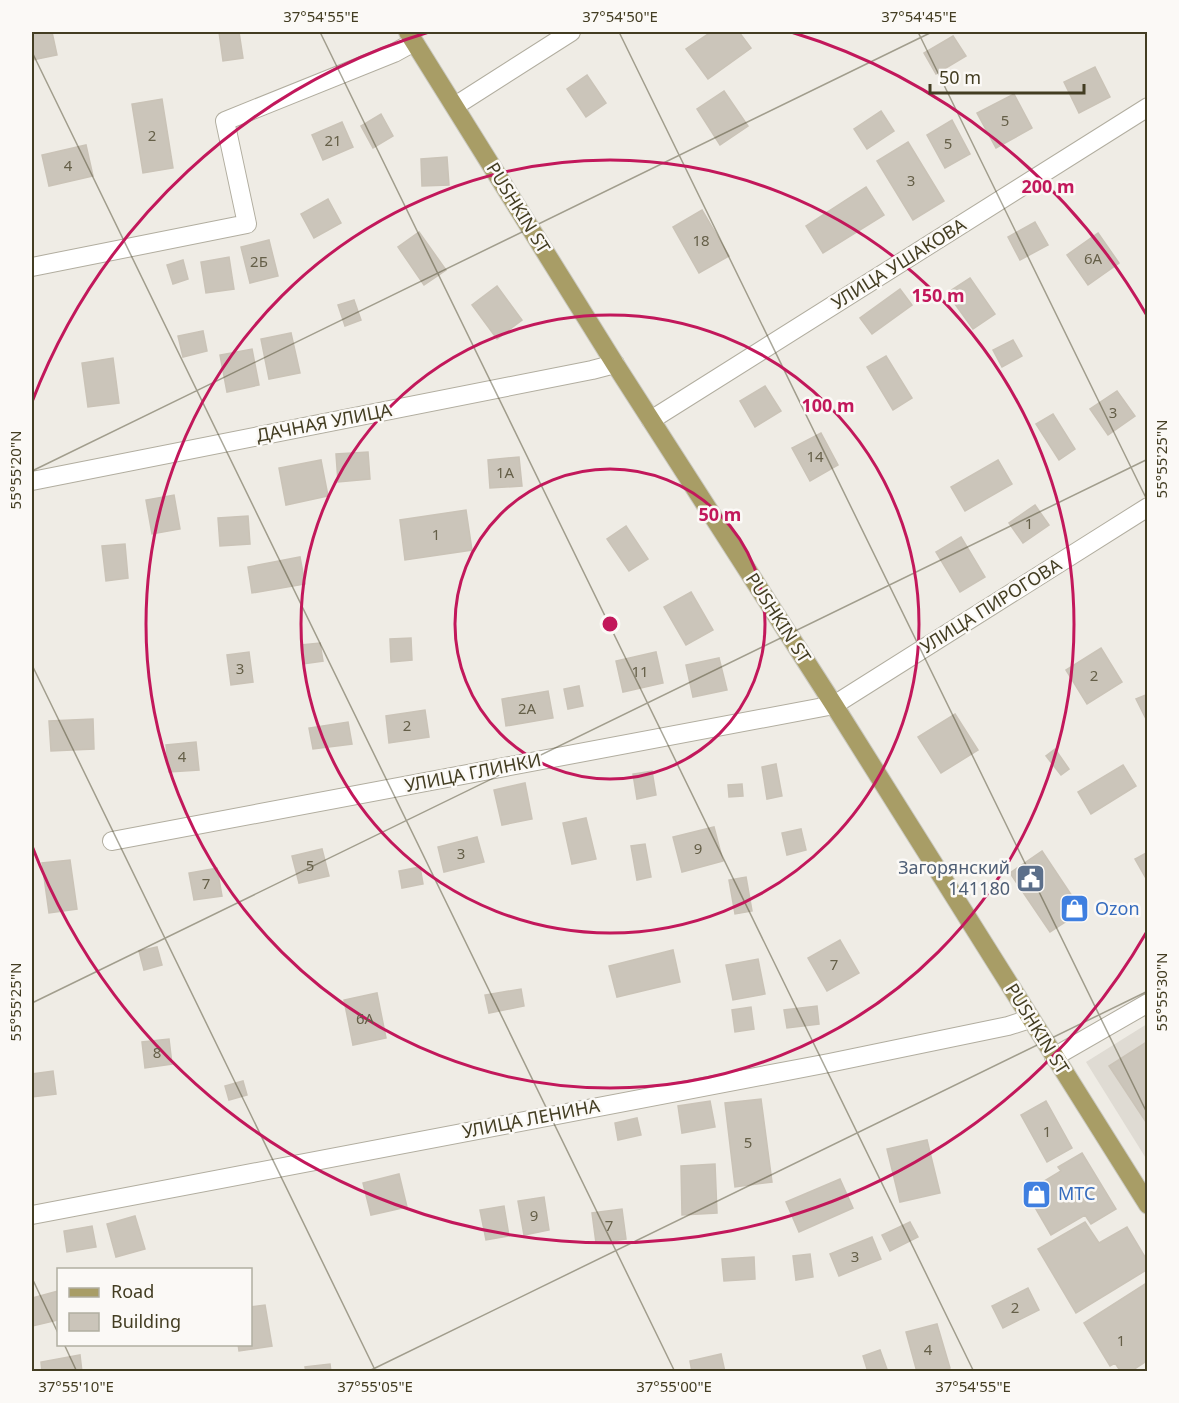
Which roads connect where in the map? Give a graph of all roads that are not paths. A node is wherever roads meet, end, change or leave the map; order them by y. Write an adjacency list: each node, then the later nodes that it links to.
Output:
1 (571, 32): 3 (street)
2 (411, 37): 3 (main road, PUSHKIN ST); 5 (street)
3 (455, 106): 6 (main road, PUSHKIN ST)
4 (1148, 107): 7 (street, УЛИЦА УШАКОВА)
5 (32, 267)
6 (615, 364): 7 (main road, PUSHKIN ST); 8 (street, ДАЧНАЯ УЛИЦА)
7 (651, 420): 10 (main road, PUSHKIN ST)
8 (32, 481)
9 (1148, 507): 10 (street, УЛИЦА ПИРОГОВА)
10 (834, 705): 11 (street, УЛИЦА ГЛИНКИ); 13 (main road, PUSHKIN ST)
11 (112, 841)
12 (1148, 1003): 14 (street)
13 (1030, 1019): 14 (main road, PUSHKIN ST); 16 (street, УЛИЦА ЛЕНИНА)
14 (1054, 1057): 15 (main road, PUSHKIN ST)
15 (1148, 1205)
16 (32, 1215)

